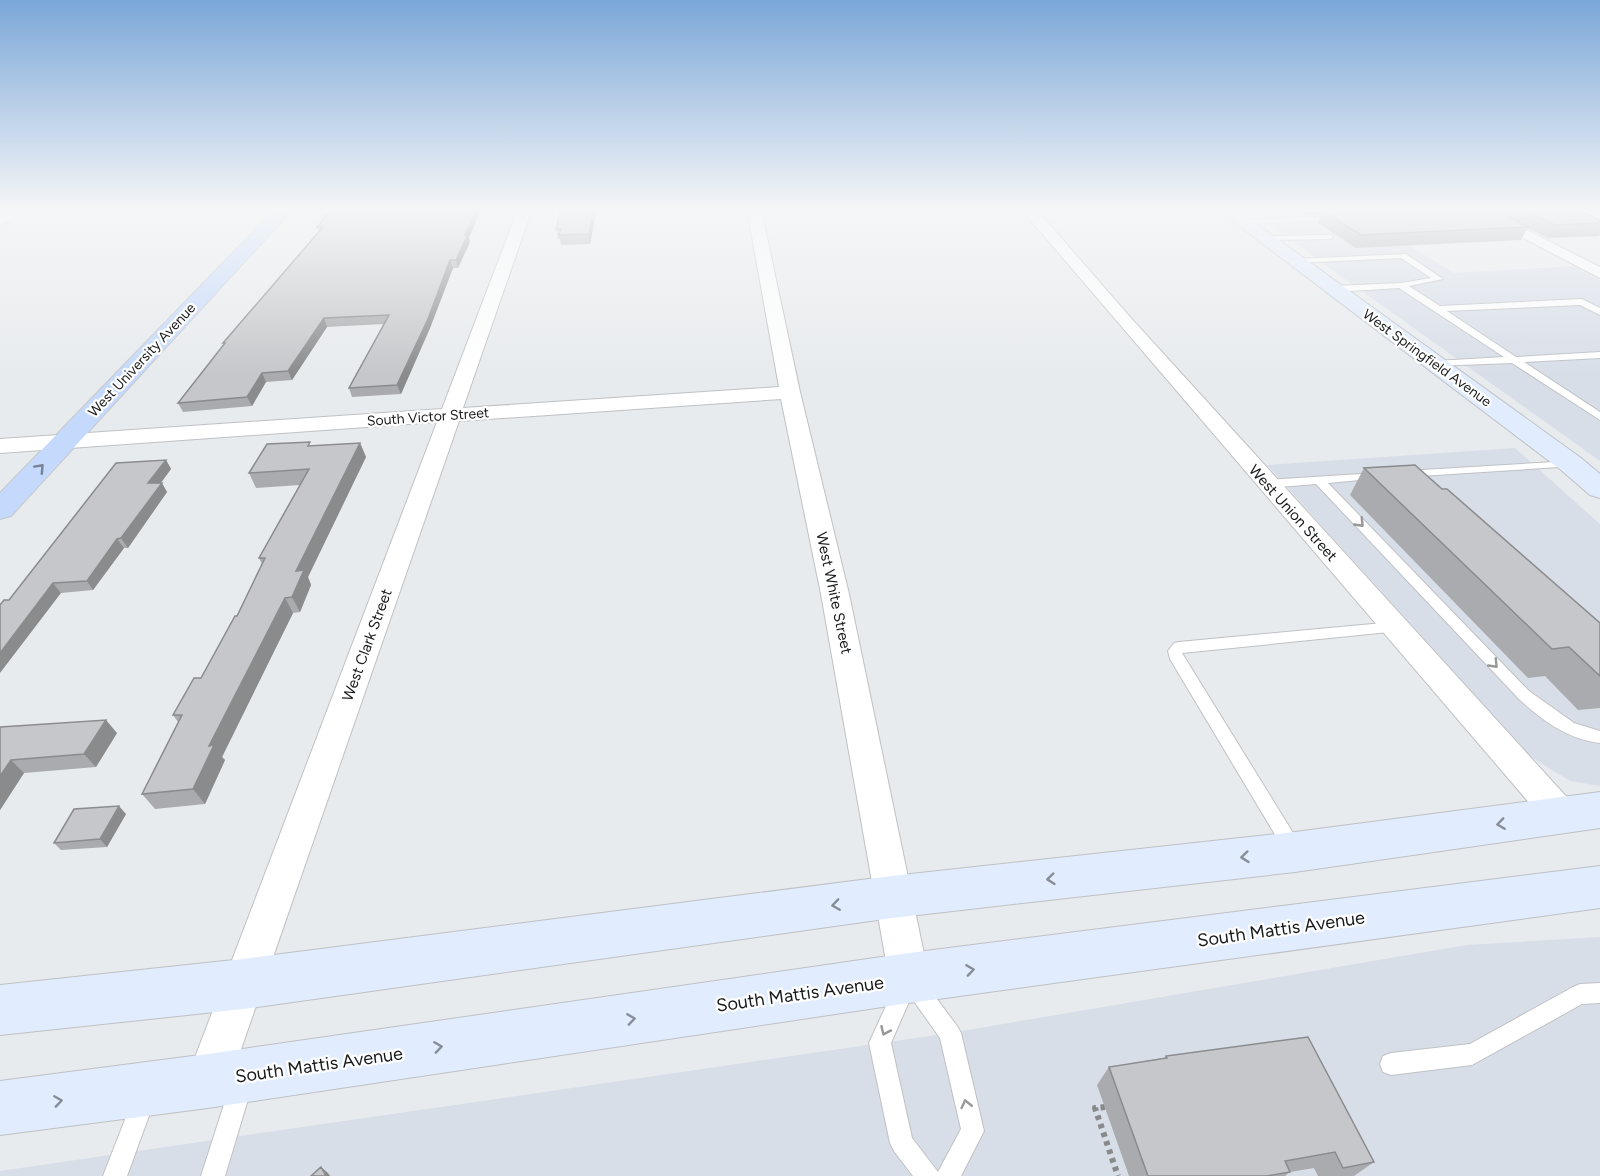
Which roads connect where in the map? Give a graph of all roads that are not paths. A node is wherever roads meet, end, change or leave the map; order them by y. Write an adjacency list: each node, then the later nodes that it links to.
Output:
1 (233, 264): 19 (main road, West University Avenue)
2 (505, 264): 18 (street, West Clark Street)
3 (765, 264): 16 (street, West White Street)
4 (1076, 264): 24 (street, West Union Street)
5 (1300, 264): 10 (main road, West Springfield Avenue)
6 (1415, 264): 9 (lane)
7 (1582, 264): 8 (street)
8 (1600, 273)
9 (1401, 285): 10 (lane); 11 (lane)
10 (1334, 289): 15 (main road, West Springfield Avenue)
11 (1438, 309): 12 (lane); 14 (lane)
12 (1600, 312)
13 (1600, 355): 14 (lane)
14 (1514, 360): 15 (lane); 17 (lane)
15 (1436, 364): 21 (main road, West Springfield Avenue)
16 (790, 392): 18 (street, South Victor Street); 32 (street, West White Street)
17 (1598, 414)
18 (450, 415): 19 (street, South Victor Street); 34 (street, West Clark Street)
19 (65, 441): 20 (street, South Victor Street); 26 (main road, West University Avenue, one-way to 19)
20 (0, 446)
21 (1571, 464): 22 (lane); 23 (main road, West Springfield Avenue); 25 (main road, West Springfield Avenue)
22 (1319, 480): 24 (lane); 28 (lane, one-way to 28)
23 (1600, 482)
24 (1268, 484): 27 (street, West Union Street)
25 (1600, 489)
26 (0, 510)
27 (1395, 627): 29 (street, West Union Street); 30 (lane)
28 (1600, 737)
29 (1580, 812): 30 (main road, one-way to 30)
30 (1295, 852): 32 (main road, one-way to 32)
31 (1600, 887): 33 (main road, South Mattis Avenue, one-way to 31)
32 (892, 897): 33 (street, West White Street); 34 (main road, one-way to 34)
33 (909, 978): 38 (main road, South Mattis Avenue, one-way to 33); 43 (lane, one-way to 43); 44 (lane, one-way to 33)
34 (243, 984): 36 (main road); 38 (street, West Clark Street)
35 (1600, 993): 37 (lane)
36 (0, 1010)
37 (1391, 1064)
38 (226, 1078): 39 (main road, South Mattis Avenue); 42 (lane)
39 (148, 1089): 40 (main road, South Mattis Avenue, one-way to 39); 41 (lane)
40 (0, 1108)
41 (115, 1176)
42 (213, 1176)
43 (928, 1176)
44 (948, 1176)

